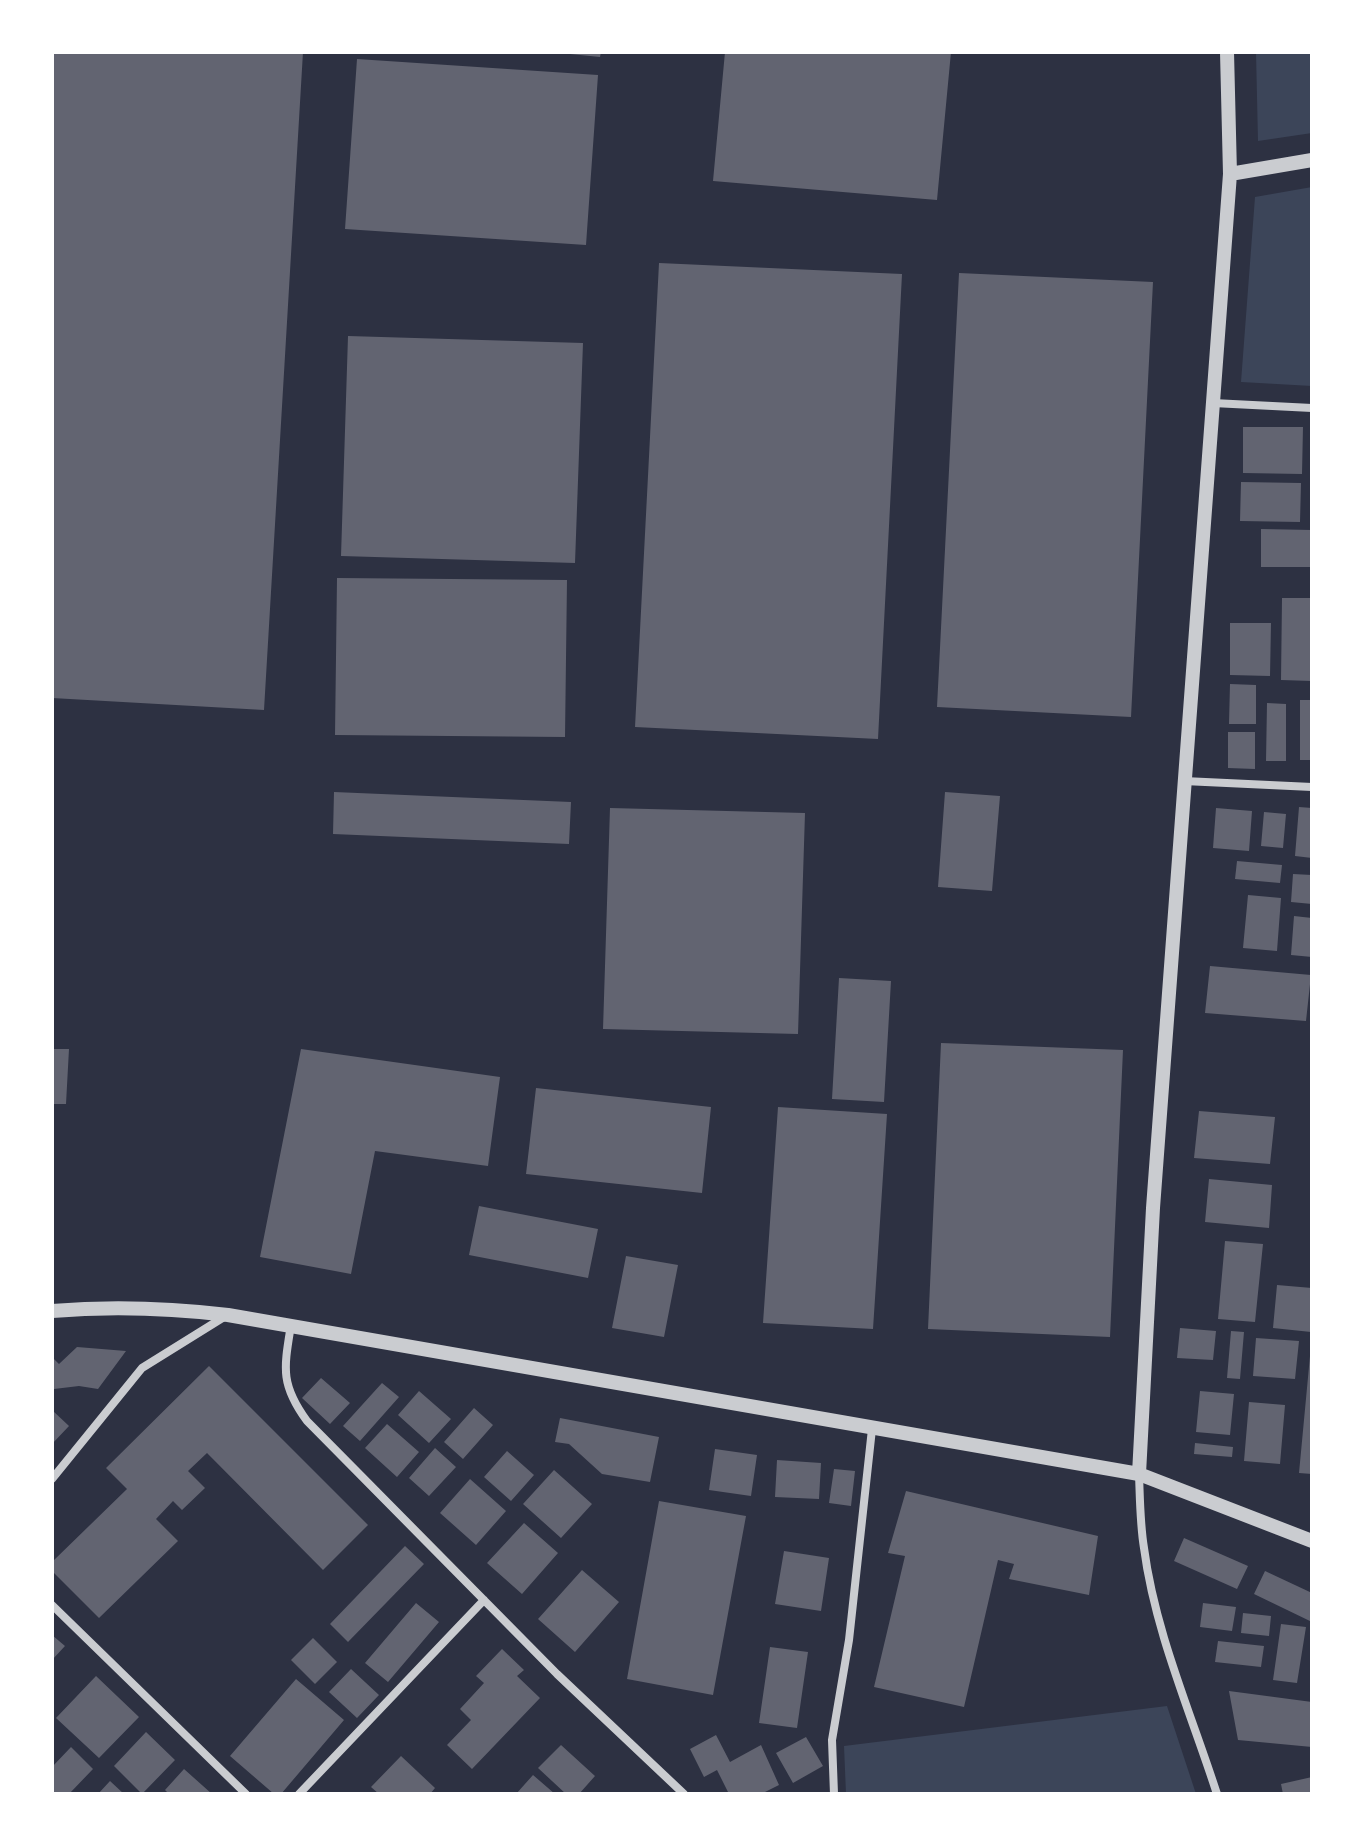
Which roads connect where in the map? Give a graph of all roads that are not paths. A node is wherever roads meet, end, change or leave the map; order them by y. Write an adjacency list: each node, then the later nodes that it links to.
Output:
1 (1227, 52): 3 (street)
2 (1312, 160): 3 (street)
3 (1230, 174): 4 (street)
4 (1213, 403): 5 (street); 6 (street)
5 (1312, 408)
6 (1184, 781): 7 (street); 12 (street)
7 (1312, 787)
8 (52, 1311): 9 (street)
9 (228, 1315): 10 (street); 13 (street)
10 (291, 1325): 11 (street); 15 (street)
11 (872, 1429): 12 (street); 20 (street)
12 (1139, 1474): 14 (street); 21 (street)
13 (52, 1479)
14 (1312, 1541)
15 (484, 1600): 18 (street); 19 (street)
16 (52, 1605): 17 (street)
17 (246, 1794)
18 (299, 1794)
19 (684, 1794)
20 (834, 1794)
21 (1217, 1794)

